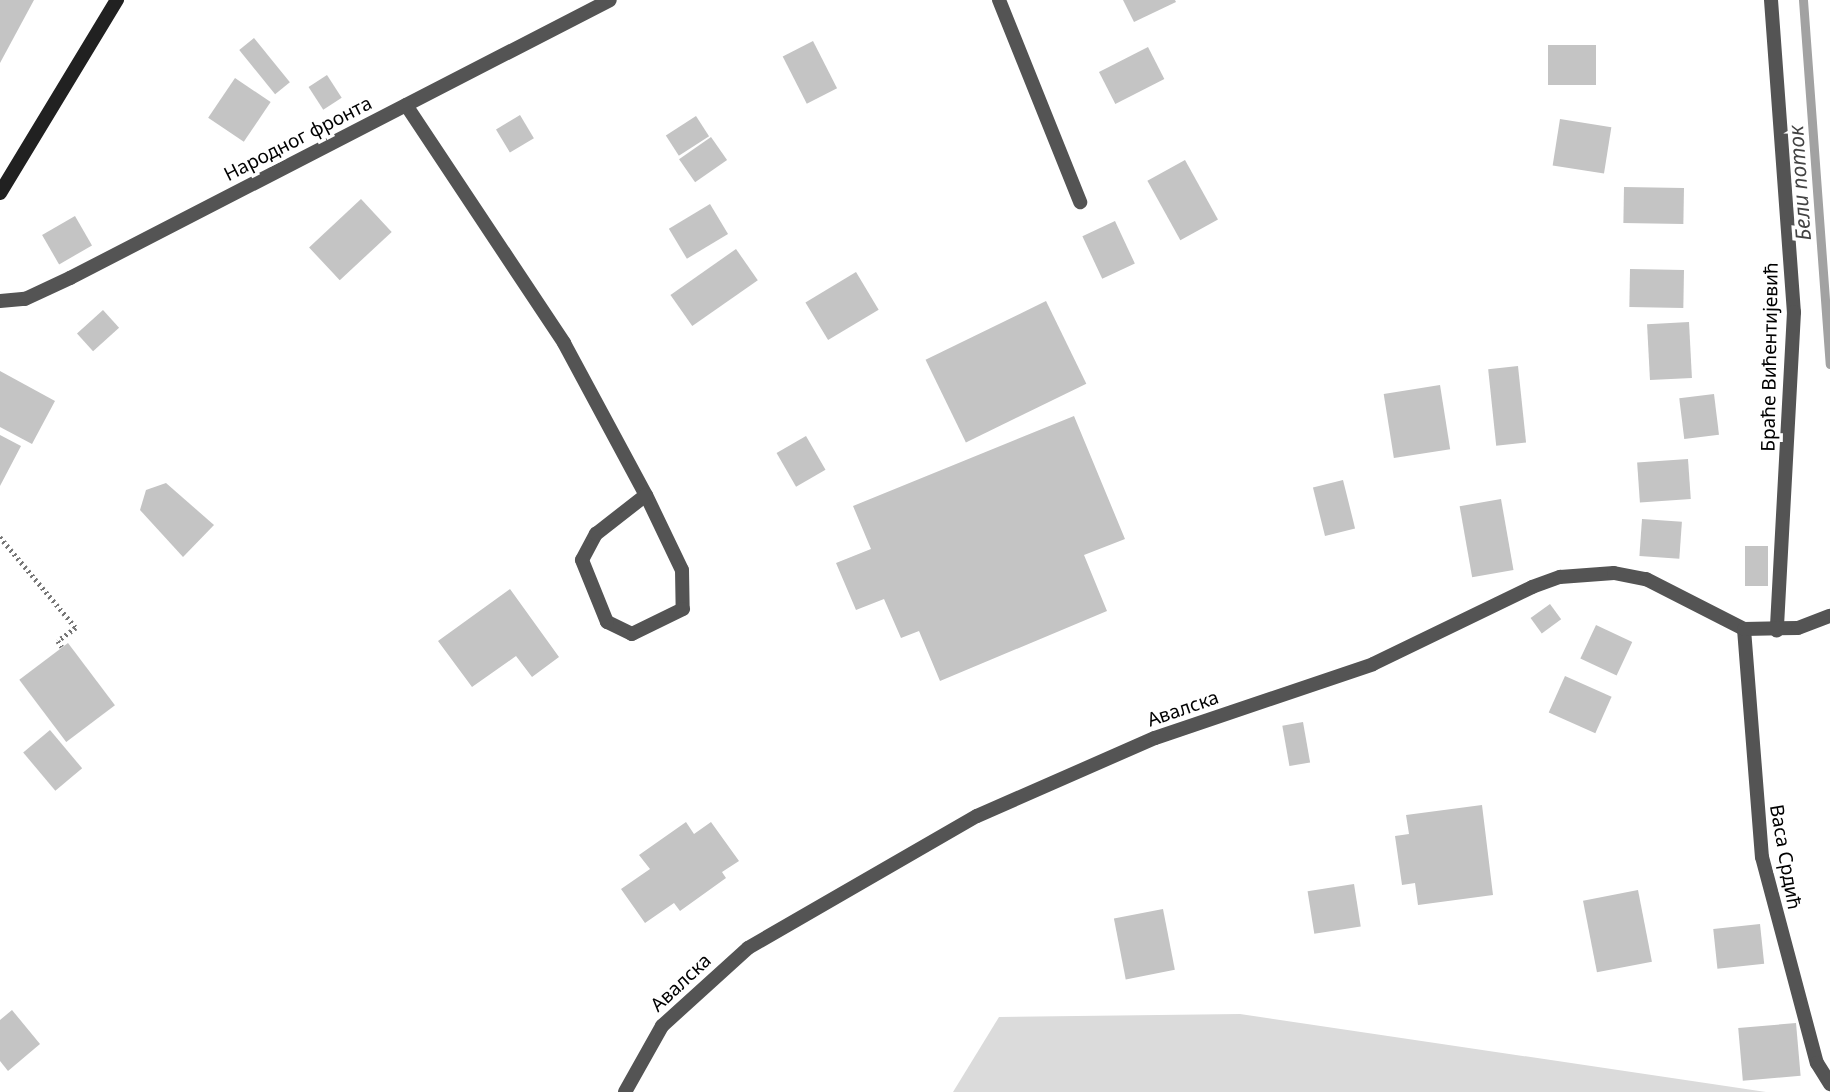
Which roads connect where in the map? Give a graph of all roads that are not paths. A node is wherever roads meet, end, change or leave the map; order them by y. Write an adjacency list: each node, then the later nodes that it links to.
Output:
1 (117, 0): 6 (main road)
2 (610, 0): 5 (street, Народног фронта)
3 (999, 0): 7 (street)
4 (1770, 0): 12 (street, Браће Вићентијевић)
5 (406, 104): 8 (street, Народног фронта); 9 (street)
6 (0, 193)
7 (1080, 202)
8 (0, 301)
9 (646, 495): 9 (street)
10 (1830, 616): 12 (street, Авалска)
11 (1744, 629): 12 (street, Авалска); 13 (street, Васа Срдић); 14 (street, Авалска)
12 (1777, 631)
13 (1830, 1084)
14 (625, 1092)

